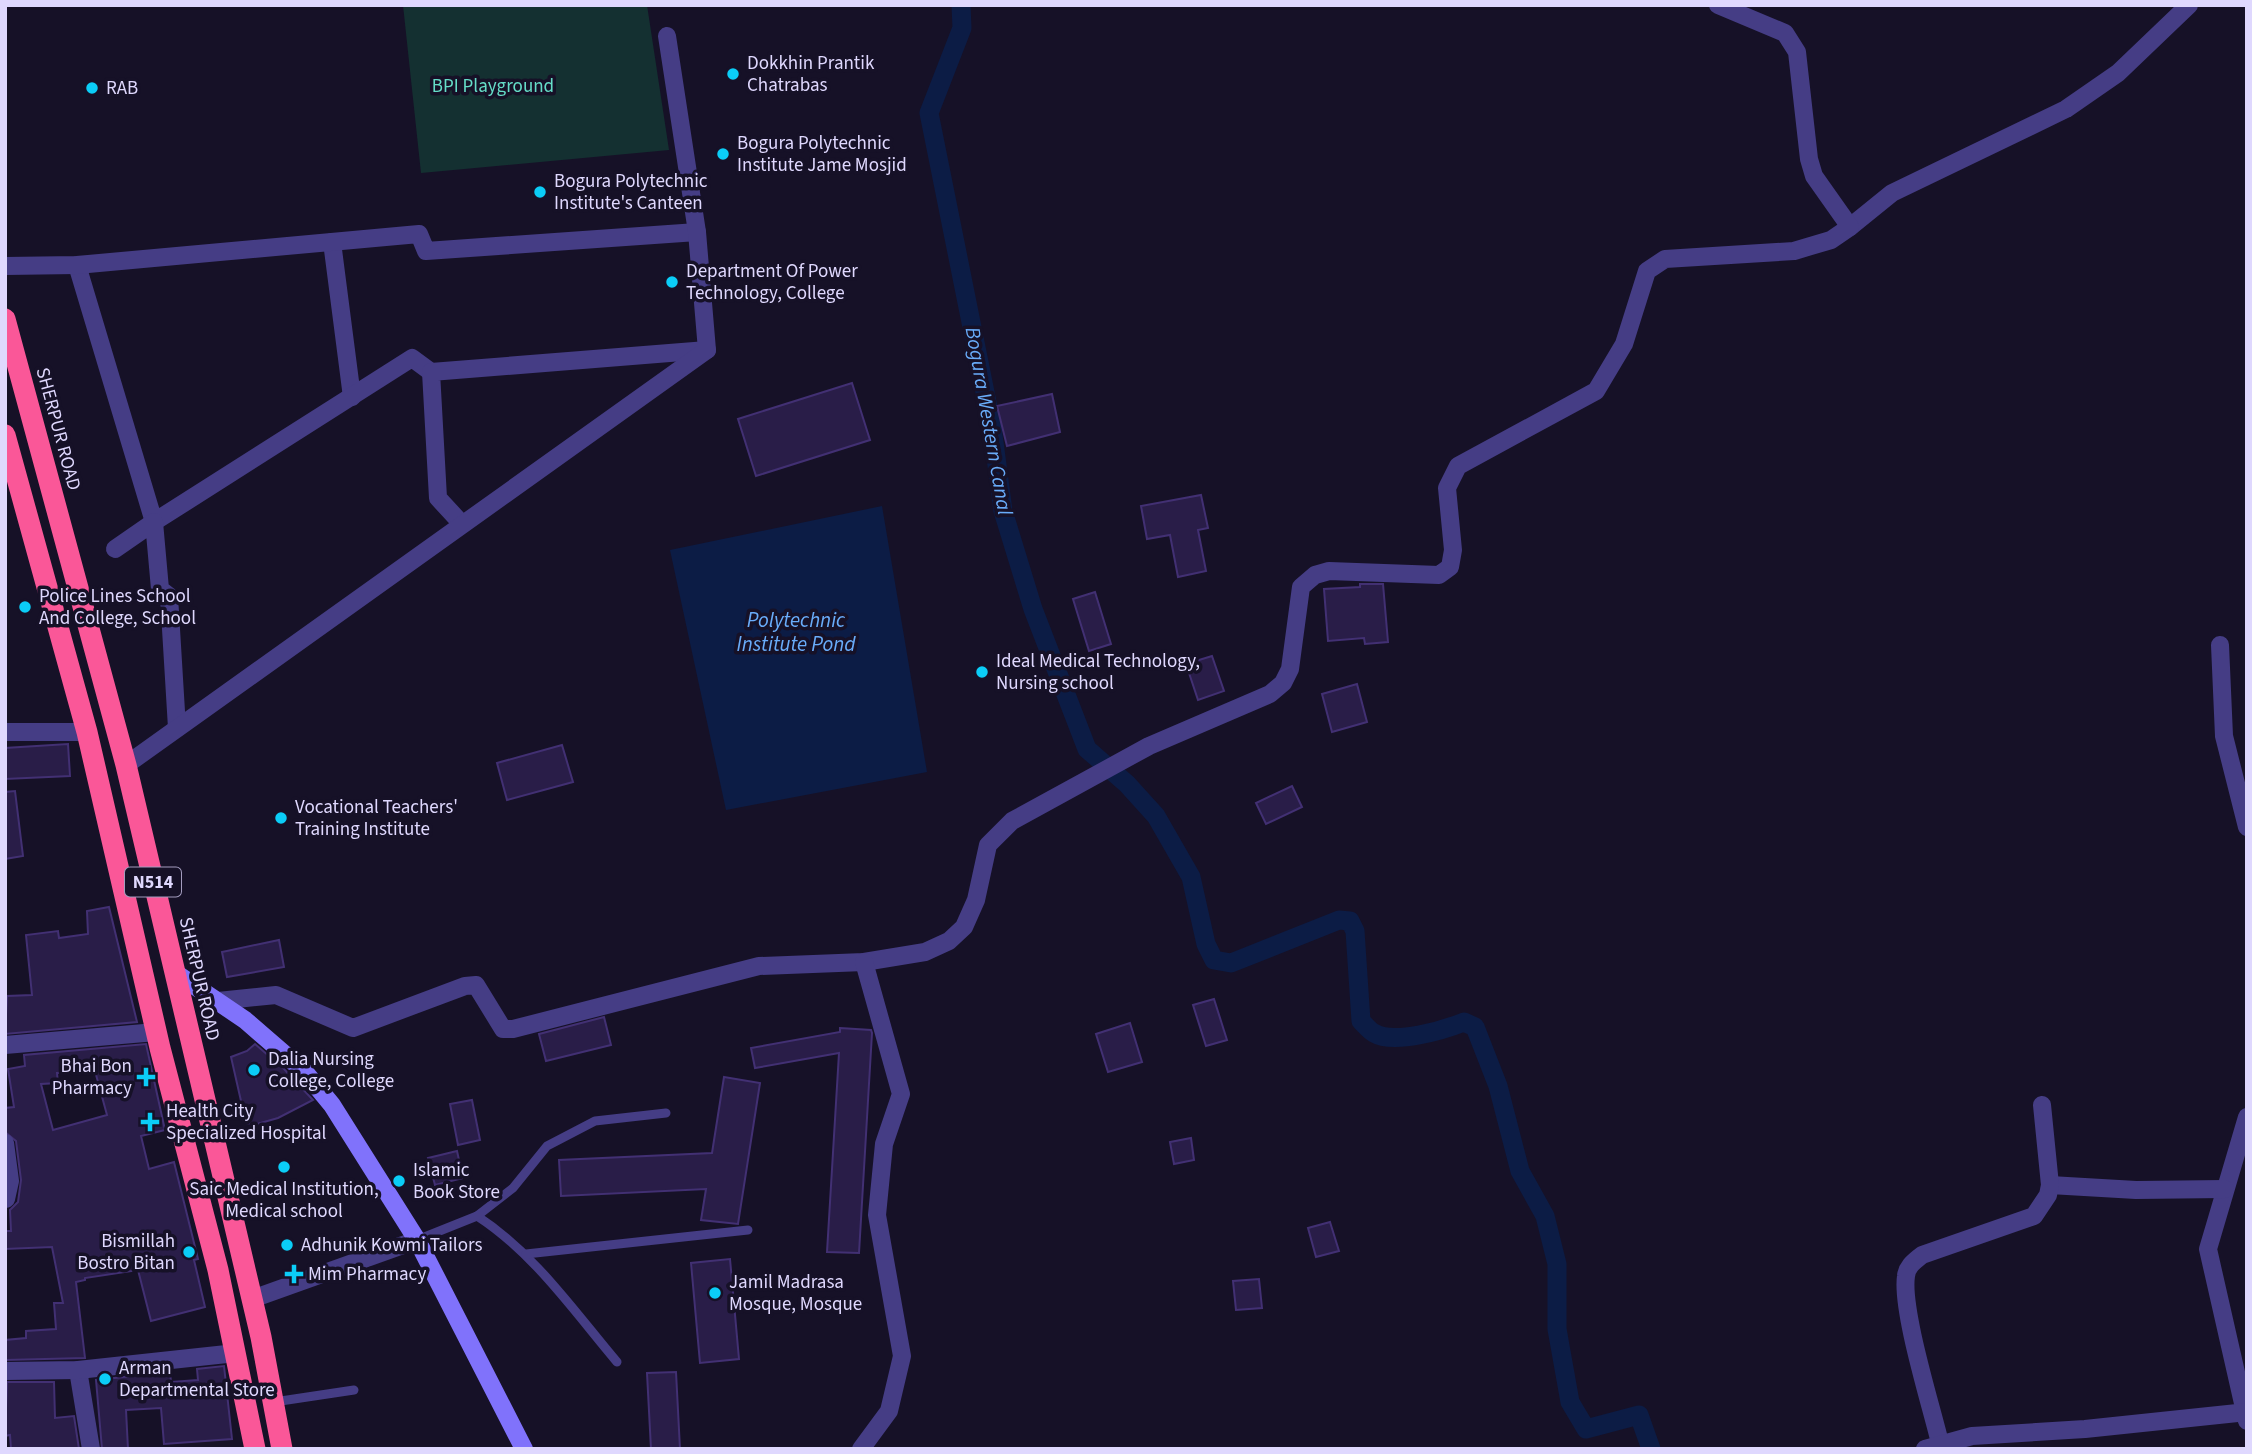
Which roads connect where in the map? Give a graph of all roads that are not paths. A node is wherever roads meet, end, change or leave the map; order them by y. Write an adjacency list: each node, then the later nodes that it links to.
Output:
1 (1718, 5): 4 (street)
2 (2189, 5): 4 (street)
3 (667, 36): 5 (street)
4 (1850, 227): 23 (street)
5 (697, 232): 6 (street); 10 (street)
6 (332, 242): 7 (street); 12 (street)
7 (77, 265): 8 (street); 14 (street)
8 (5, 266)
9 (5, 319): 21 (highway, SHERPUR ROAD / N514)
10 (707, 349): 11 (street); 15 (street)
11 (431, 372): 12 (street); 15 (street)
12 (352, 397): 14 (street)
13 (5, 435): 20 (highway, N514)
14 (154, 522): 16 (street); 18 (street)
15 (461, 523): 18 (street)
16 (115, 549)
17 (2220, 645): 22 (street)
18 (177, 728): 21 (street)
19 (5, 732): 20 (street)
20 (87, 732): 26 (highway, N514)
21 (126, 765): 24 (highway, SHERPUR ROAD / N514)
22 (2247, 827)
23 (864, 962): 25 (street); 52 (street)
24 (174, 972): 25 (street); 39 (highway, SHERPUR ROAD / N514)
25 (218, 1001): 37 (street)
26 (156, 1032): 27 (street); 40 (highway, N514)
27 (5, 1045)
28 (2042, 1105): 32 (street)
29 (666, 1113): 35 (lane)
30 (2247, 1119): 33 (street)
31 (5, 1143): 34 (street)
32 (2050, 1185): 33 (street); 47 (street)
33 (2225, 1189): 46 (street)
34 (6, 1199)
35 (477, 1216): 37 (lane); 38 (lane)
36 (748, 1230): 38 (lane)
37 (417, 1240): 39 (street); 51 (street)
38 (526, 1255): 41 (lane)
39 (252, 1299): 45 (highway, SHERPUR ROAD / N514)
40 (236, 1353): 42 (street); 49 (highway, N514)
41 (617, 1362)
42 (78, 1370): 43 (street); 48 (street)
43 (5, 1371)
44 (354, 1390): 45 (lane)
45 (274, 1402): 50 (highway, SHERPUR ROAD / N514)
46 (2246, 1415): 47 (street)
47 (1933, 1446)
48 (91, 1449)
49 (255, 1449)
50 (282, 1449)
51 (524, 1449)
52 (861, 1449)

